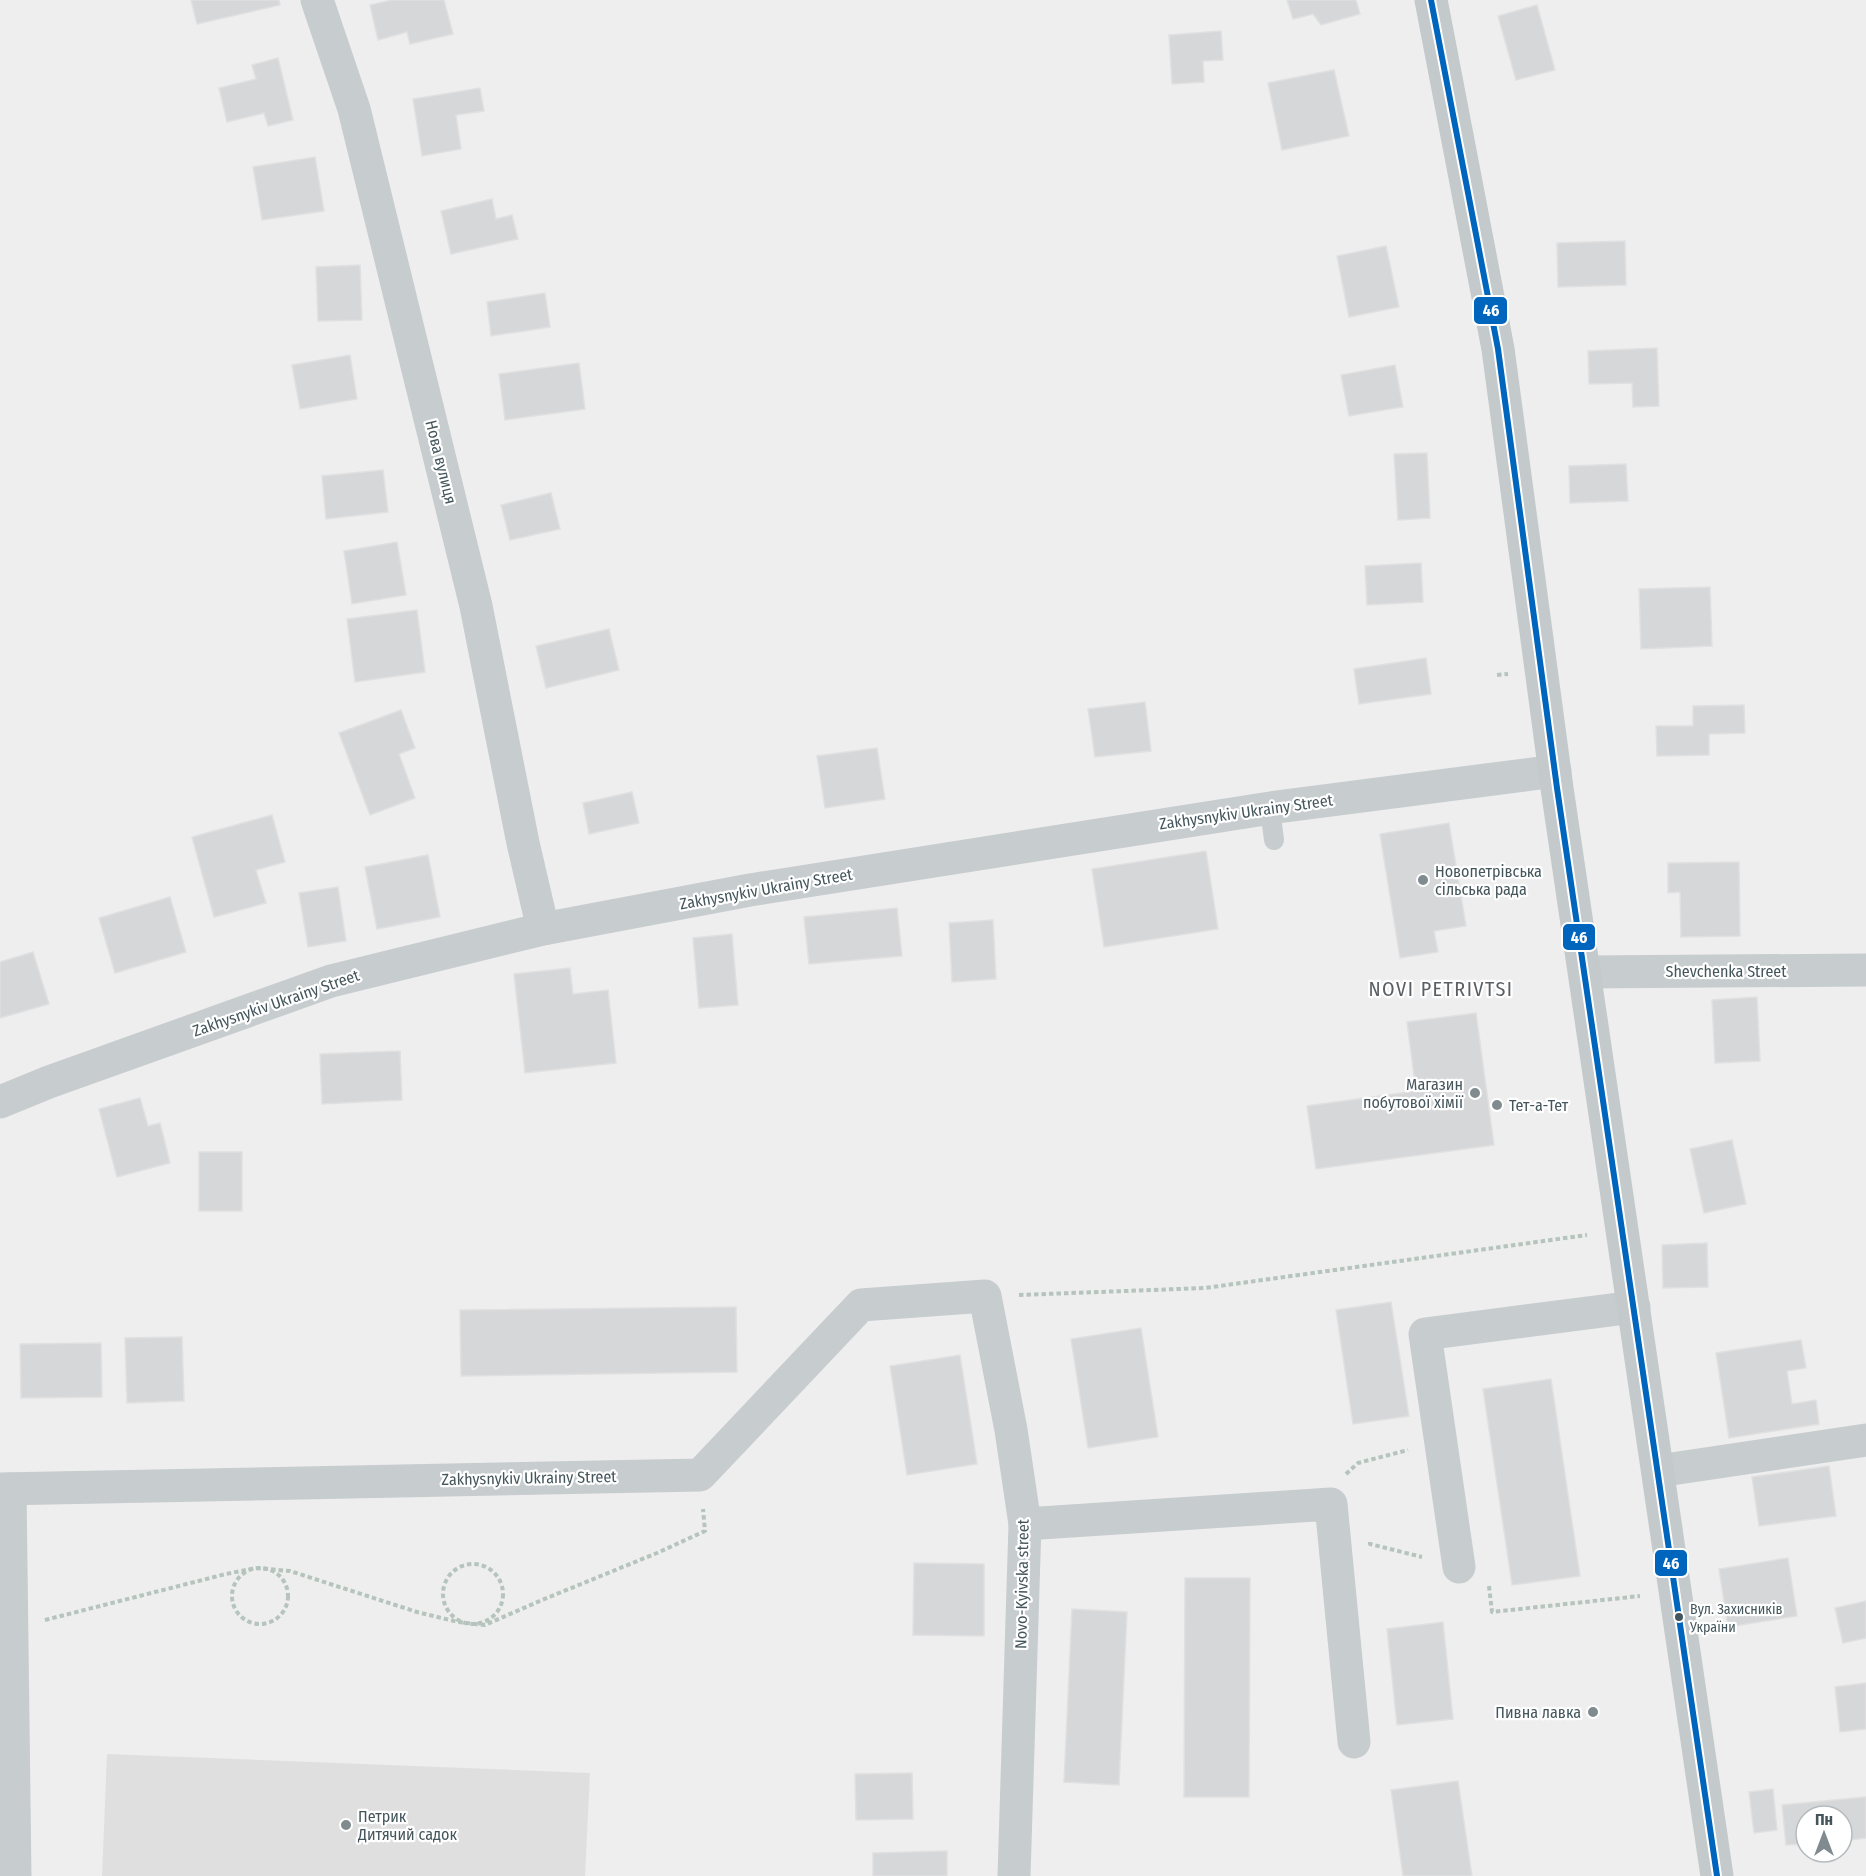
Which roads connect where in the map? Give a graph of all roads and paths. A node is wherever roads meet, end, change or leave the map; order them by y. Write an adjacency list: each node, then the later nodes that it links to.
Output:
1 (317, 0): 6 (street, Нова вулиця)
2 (1431, 0): 3 (main road)
3 (1555, 771): 4 (street, Zakhysnykiv Ukrainy Street); 8 (main road)
4 (1269, 808): 5 (lane); 6 (street, Zakhysnykiv Ukrainy Street)
5 (1274, 840)
6 (543, 929): 9 (street, Zakhysnykiv Ukrainy Street)
7 (1866, 970): 8 (street, Shevchenka Street)
8 (1585, 972): 10 (main road)
9 (0, 1102)
10 (1622, 1230): 11 (path); 12 (main road)
11 (985, 1296): 16 (street); 19 (street, Novo-Kyivska street)
12 (1634, 1307): 14 (street); 15 (main road)
13 (1866, 1440): 15 (street)
14 (1441, 1441): 18 (path); 20 (street)
15 (1658, 1470): 27 (main road)
16 (700, 1475): 17 (street, Zakhysnykiv Ukrainy Street); 22 (path)
17 (5, 1489): 23 (street)
18 (1308, 1505): 19 (street); 24 (street)
19 (1025, 1524): 26 (street, Novo-Kyivska street)
20 (1459, 1567)
21 (256, 1568): 21 (path); 22 (path); 23 (path)
22 (470, 1624): 22 (path)
23 (12, 1627): 25 (street)
24 (1354, 1742)
25 (15, 1876)
26 (1014, 1876)
27 (1717, 1876)

